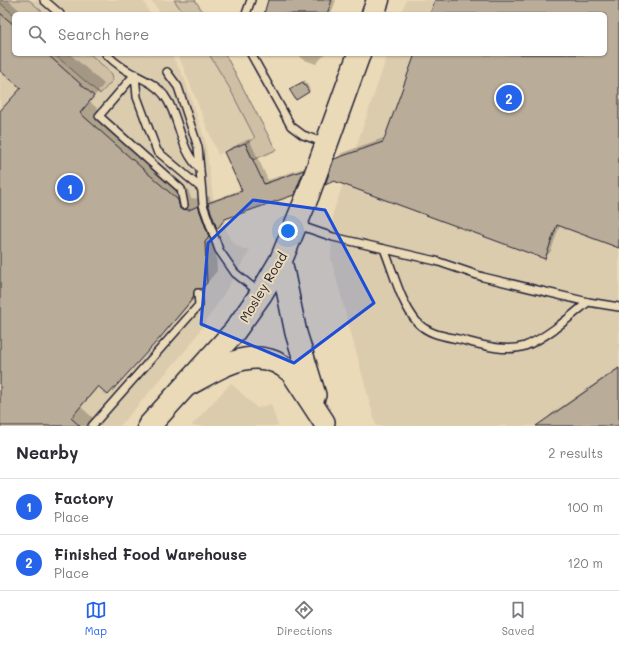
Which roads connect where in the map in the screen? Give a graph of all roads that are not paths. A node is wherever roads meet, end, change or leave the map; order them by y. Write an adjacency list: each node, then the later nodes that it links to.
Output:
1 (44, 0): 4 (lane)
2 (251, 0): 5 (lane)
3 (378, 0): 6 (main road)
4 (58, 12)
5 (247, 12)
6 (374, 12)
7 (109, 56): 11 (lane)
8 (252, 56): 12 (lane)
9 (357, 56): 12 (main road, Mosley Road)
10 (167, 72): 13 (lane)
11 (135, 74): 13 (lane); 14 (lane); 15 (lane)
12 (327, 144): 16 (main road, Mosley Road)
13 (200, 169): 14 (lane)
14 (201, 188): 20 (lane)
15 (184, 205)
16 (296, 224): 17 (lane); 18 (main road, Mosley Road)
17 (384, 249): 21 (lane); 21 (lane)
18 (281, 260): 20 (main road, Mosley Road); 24 (main road)
19 (198, 293): 25 (lane)
20 (261, 294): 23 (main road, Mosley Road)
21 (588, 302): 22 (lane)
22 (619, 307)
23 (185, 387): 24 (main road); 26 (main road, Mosley Road)
24 (324, 424)
25 (92, 426)
26 (149, 426)

